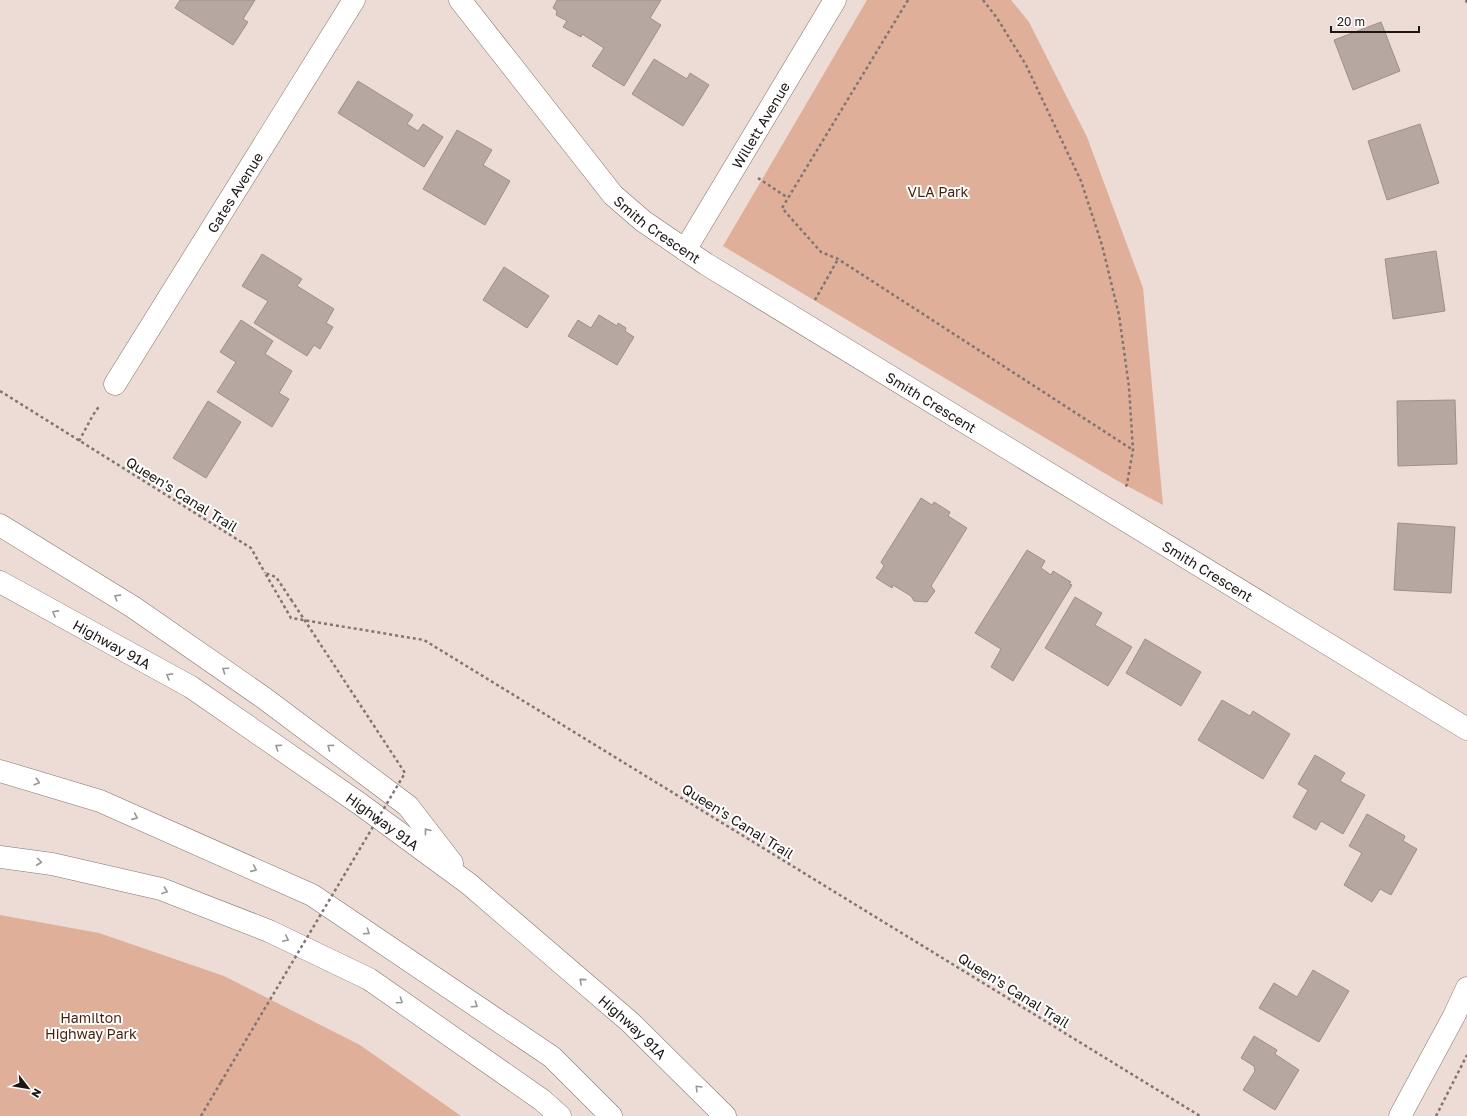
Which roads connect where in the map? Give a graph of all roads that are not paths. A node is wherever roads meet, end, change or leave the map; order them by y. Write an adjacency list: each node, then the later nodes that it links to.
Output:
1 (354, 0): 5 (main road, Gates Avenue)
2 (460, 0): 4 (main road, Smith Crescent)
3 (835, 0): 4 (main road, Willett Avenue)
4 (685, 250): 8 (main road, Smith Crescent)
5 (115, 384)
6 (0, 525): 11 (main road, one-way to 6)
7 (0, 582): 11 (main road, Highway 91A, one-way to 7)
8 (1467, 729)
9 (0, 771): 14 (main road, one-way to 14)
10 (0, 857): 13 (main road, one-way to 13)
11 (469, 884): 15 (main road, Highway 91A, one-way to 11)
12 (1467, 988): 16 (main road)
13 (560, 1116)
14 (611, 1116)
15 (725, 1116)
16 (1400, 1116)

